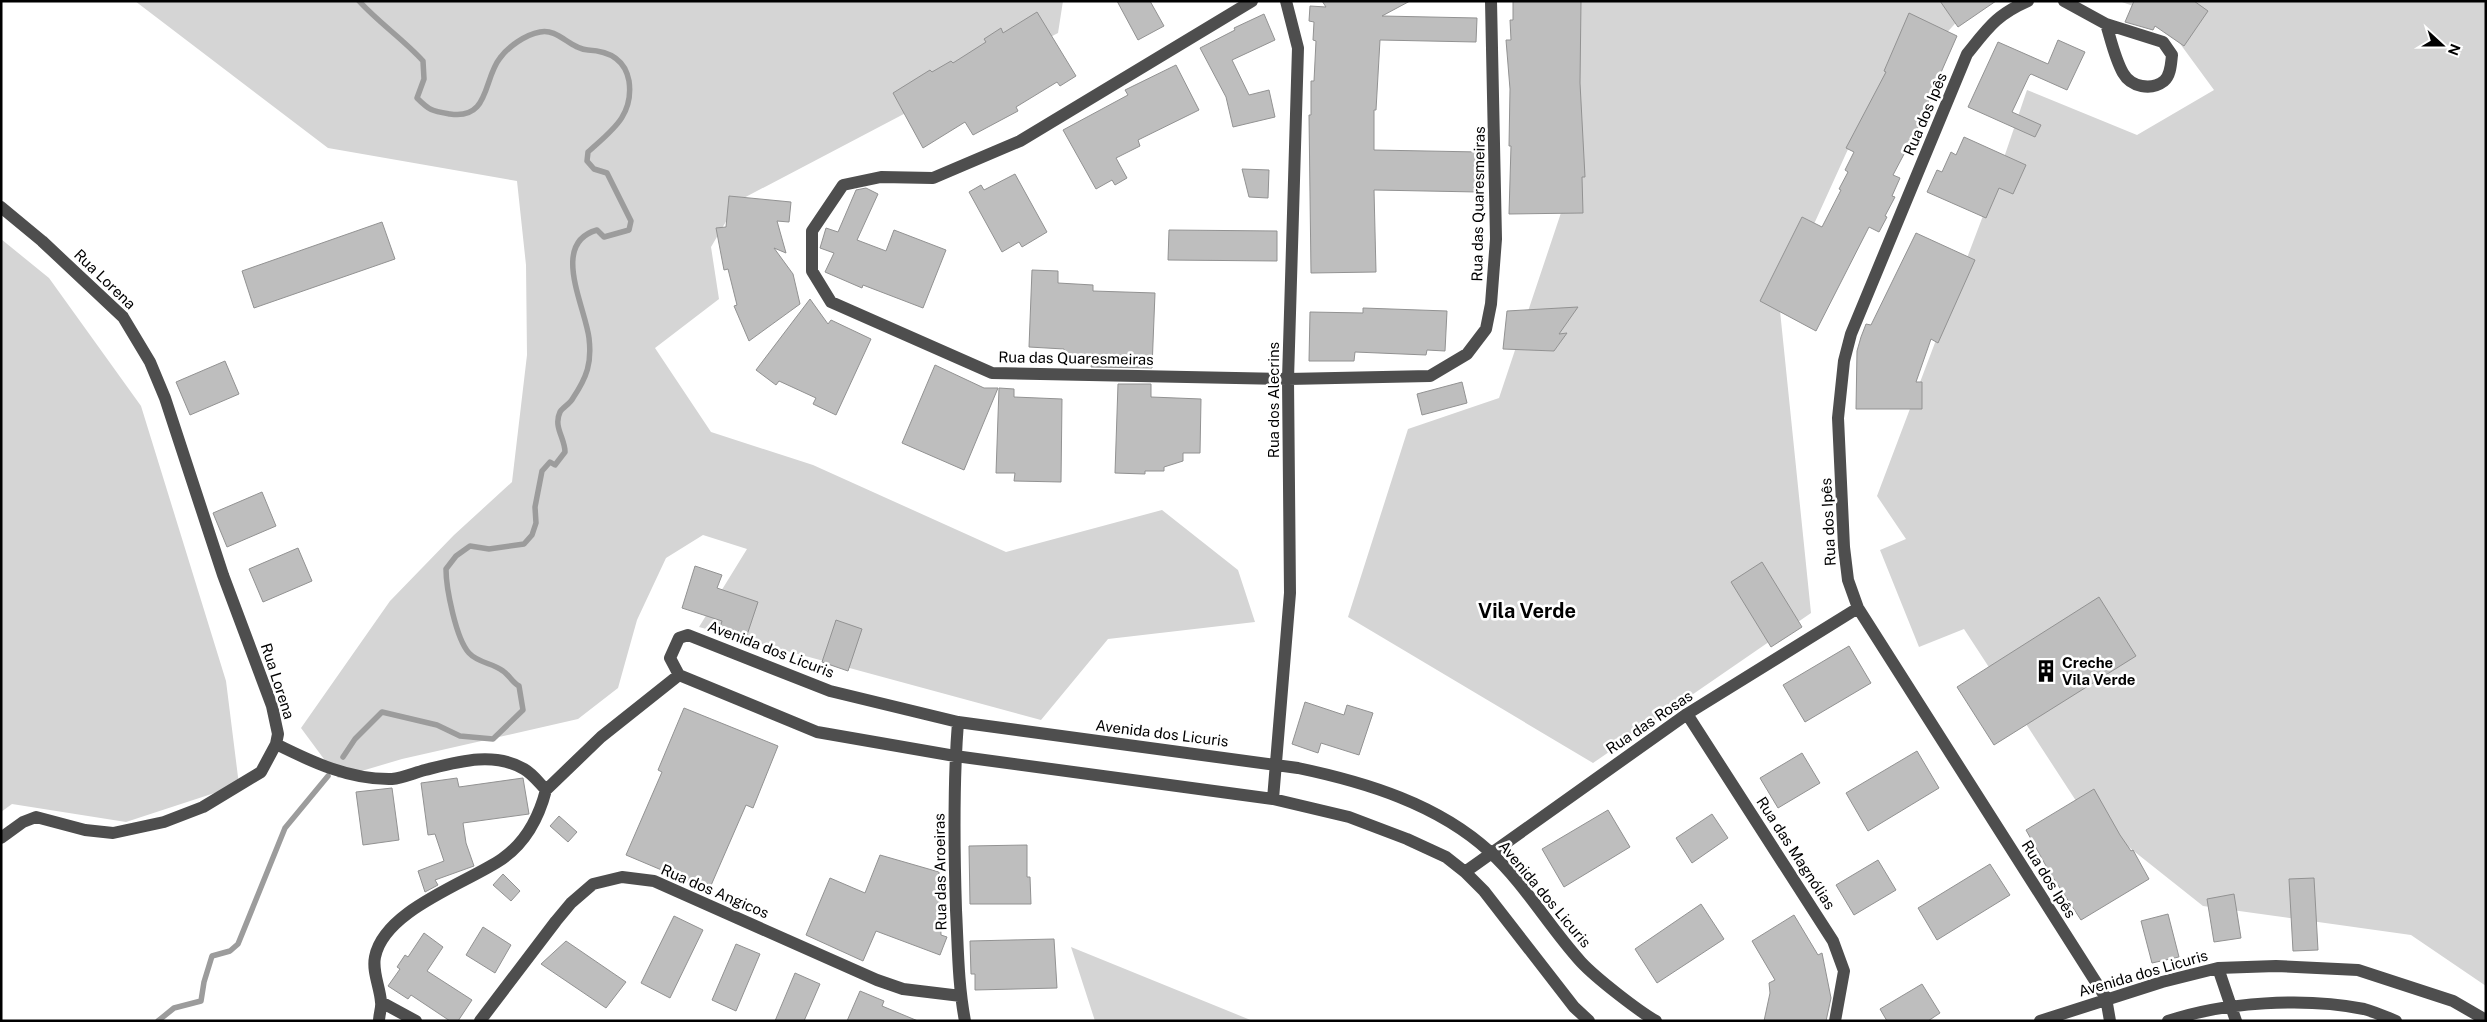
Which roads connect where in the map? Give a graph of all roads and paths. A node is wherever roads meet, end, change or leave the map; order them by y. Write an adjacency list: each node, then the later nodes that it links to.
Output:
1 (1252, 1): 8 (street, Rua das Quaresmeiras)
2 (1286, 1): 8 (street, Rua dos Alecrins)
3 (1491, 1): 8 (street, Rua das Quaresmeiras)
4 (2028, 1): 9 (street, Rua dos Ipês)
5 (2064, 1): 6 (street)
6 (2106, 24): 6 (street)
7 (1, 207): 13 (street, Rua Lorena)
8 (1288, 379): 15 (street, Rua dos Alecrins)
9 (1858, 608): 11 (street, Rua das Rosas); 23 (street, Rua dos Ipês)
10 (679, 675): 12 (street, Avenida dos Licuris); 14 (street); 16 (street)
11 (1687, 714): 19 (street, Rua das Rosas); 33 (street, Rua das Magnólias)
12 (958, 722): 14 (street, Rua das Aroeiras); 15 (street, Avenida dos Licuris)
13 (276, 744): 16 (street); 18 (street)
14 (955, 756): 17 (street); 22 (street, Rua das Aroeiras)
15 (1276, 764): 17 (street, Rua dos Alecrins); 19 (street, Avenida dos Licuris)
16 (546, 790): 24 (street)
17 (1273, 799): 20 (street)
18 (1, 838)
19 (1490, 852): 20 (street, Rua das Rosas); 32 (street, Avenida dos Licuris)
20 (1465, 872): 31 (street)
21 (2218, 968): 23 (street, Avenida dos Licuris); 25 (street); 26 (street, Avenida dos Licuris)
22 (961, 996): 29 (street, Rua dos Angicos); 30 (street, Rua das Aroeiras)
23 (2106, 998): 34 (street, Avenida dos Licuris); 35 (street, Rua dos Ipês)
24 (381, 1002): 27 (street); 28 (street)
25 (2230, 1006): 36 (street); 37 (street); 38 (street)
26 (2486, 1020)
27 (379, 1021)
28 (416, 1021)
29 (480, 1021)
30 (965, 1021)
31 (1589, 1021)
32 (1656, 1021)
33 (1835, 1021)
34 (2040, 1021)
35 (2110, 1021)
36 (2168, 1021)
37 (2236, 1021)
38 (2396, 1021)

